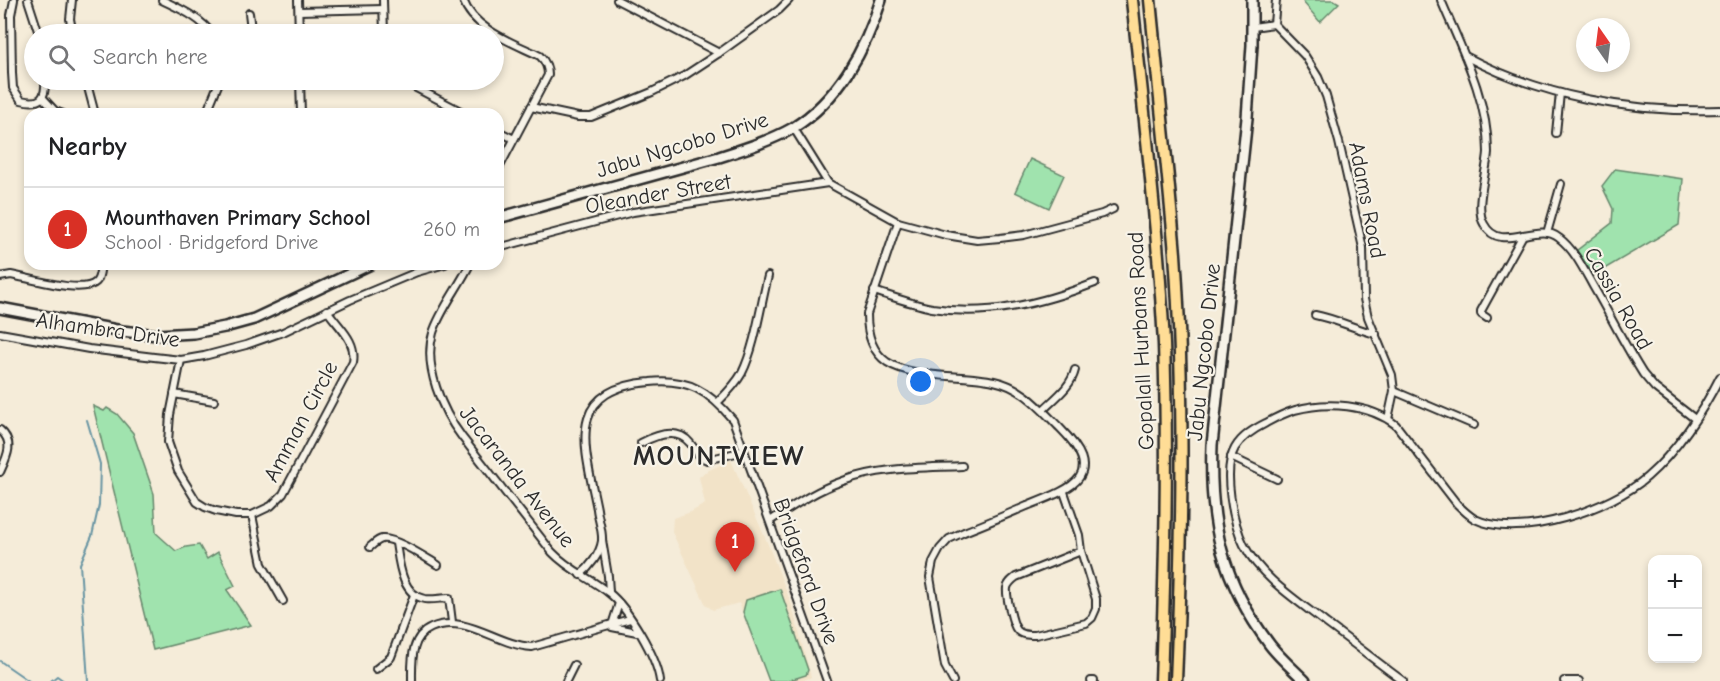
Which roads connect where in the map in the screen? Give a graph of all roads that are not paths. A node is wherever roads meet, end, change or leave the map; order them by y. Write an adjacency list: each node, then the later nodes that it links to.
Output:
1 (14, 0): 37 (street)
2 (28, 0): 19 (street)
3 (72, 0): 20 (street)
4 (162, 0): 21 (street)
5 (298, 0): 17 (street)
6 (383, 0): 16 (street)
7 (463, 0): 25 (street)
8 (617, 0): 29 (street)
9 (789, 0): 29 (street)
10 (880, 0): 45 (main road, Jabu Ngcobo Drive)
11 (1132, 0): 114 (main road, Gopalall Hurbans Road)
12 (1150, 0): 115 (main road, Gopalall Hurbans Road)
13 (1252, 0): 27 (main road, Jabu Ngcobo Drive)
14 (1276, 0): 26 (street)
15 (1441, 0): 30 (street)
16 (383, 9): 17 (street); 24 (street)
17 (299, 11): 23 (street)
18 (249, 14): 22 (street)
19 (36, 24)
20 (71, 24)
21 (203, 24)
22 (250, 24)
23 (299, 24)
24 (384, 24)
25 (484, 24)
26 (1274, 24): 27 (street); 71 (street, Adams Road)
27 (1252, 27): 116 (main road, Jabu Ngcobo Drive)
28 (504, 36): 38 (street)
29 (719, 53): 38 (street)
30 (1465, 56): 36 (street); 56 (street)
31 (46, 90): 37 (street)
32 (89, 90): 40 (street)
33 (216, 90): 41 (street)
34 (300, 90): 42 (street)
35 (420, 90): 43 (street)
36 (1560, 93): 44 (street); 47 (street)
37 (43, 98): 39 (street)
38 (531, 107): 48 (street)
39 (52, 108)
40 (93, 108)
41 (208, 108)
42 (301, 108)
43 (455, 108)
44 (1720, 110)
45 (794, 127): 50 (street); 53 (main road, Jabu Ngcobo Drive)
46 (504, 133): 48 (street)
47 (1556, 133)
48 (514, 139): 49 (street)
49 (504, 158)
50 (828, 183): 54 (street); 57 (street, Oleander Street)
51 (1562, 184): 55 (street)
52 (1113, 209): 54 (street)
53 (504, 216)
54 (898, 222): 65 (street)
55 (1547, 233): 56 (street); 81 (street, Cassia Road)
56 (1523, 236): 69 (street)
57 (504, 246)
58 (100, 270): 63 (street)
59 (358, 270): 66 (main road)
60 (427, 270): 67 (street, Alhambra Drive)
61 (467, 270): 98 (street, Jacaranda Avenue)
62 (768, 276): 78 (street)
63 (0, 277)
64 (1095, 283): 65 (street)
65 (874, 291): 79 (street)
66 (0, 308)
67 (327, 310): 72 (street, Alhambra Drive); 91 (street, Amman Circle)
68 (1315, 315): 71 (street)
69 (1487, 318)
70 (0, 333): 72 (street, Alhambra Drive)
71 (1376, 334): 75 (street, Adams Road)
72 (181, 360): 76 (street)
73 (1075, 370): 79 (street)
74 (1720, 377): 81 (street)
75 (1394, 391): 80 (street, Adams Road); 82 (street)
76 (174, 394): 77 (street); 91 (street)
77 (214, 402)
78 (718, 402): 85 (street, Bridgeford Drive); 93 (street, Bridgeford Drive)
79 (1042, 410): 90 (street)
80 (1388, 419): 81 (street); 86 (street)
81 (1695, 419)
82 (1473, 425)
83 (0, 430): 88 (street)
84 (641, 443): 85 (street)
85 (744, 451): 92 (street, Bridgeford Drive)
86 (1231, 457): 89 (street); 117 (street)
87 (962, 466): 92 (street)
88 (0, 472)
89 (1277, 479)
90 (1064, 492): 96 (street); 113 (street)
91 (252, 515): 101 (street)
92 (770, 521): 112 (street, Bridgeford Drive)
93 (602, 540): 98 (street); 99 (street, Bridgeford Drive)
94 (396, 543): 95 (street); 97 (street); 100 (street)
95 (370, 547)
96 (1081, 551): 96 (street)
97 (438, 565)
98 (580, 575): 99 (street, Jacaranda Avenue)
99 (609, 592): 102 (street, Jacaranda Avenue)
100 (414, 595): 104 (street); 108 (street)
101 (283, 602)
102 (619, 602): 103 (street, Jacaranda Avenue); 105 (street)
103 (630, 619): 105 (street); 106 (street, Jacaranda Avenue)
104 (452, 622): 105 (street); 109 (street)
105 (610, 625): 106 (street)
106 (638, 632): 111 (street, Jacaranda Avenue)
107 (574, 665): 110 (street)
108 (376, 669)
109 (412, 681)
110 (566, 681)
111 (660, 681)
112 (827, 681)
113 (953, 681)
114 (1161, 681)
115 (1176, 681)
116 (1305, 681)
117 (1402, 681)
118 (1564, 681): 119 (street)
119 (1579, 681)

